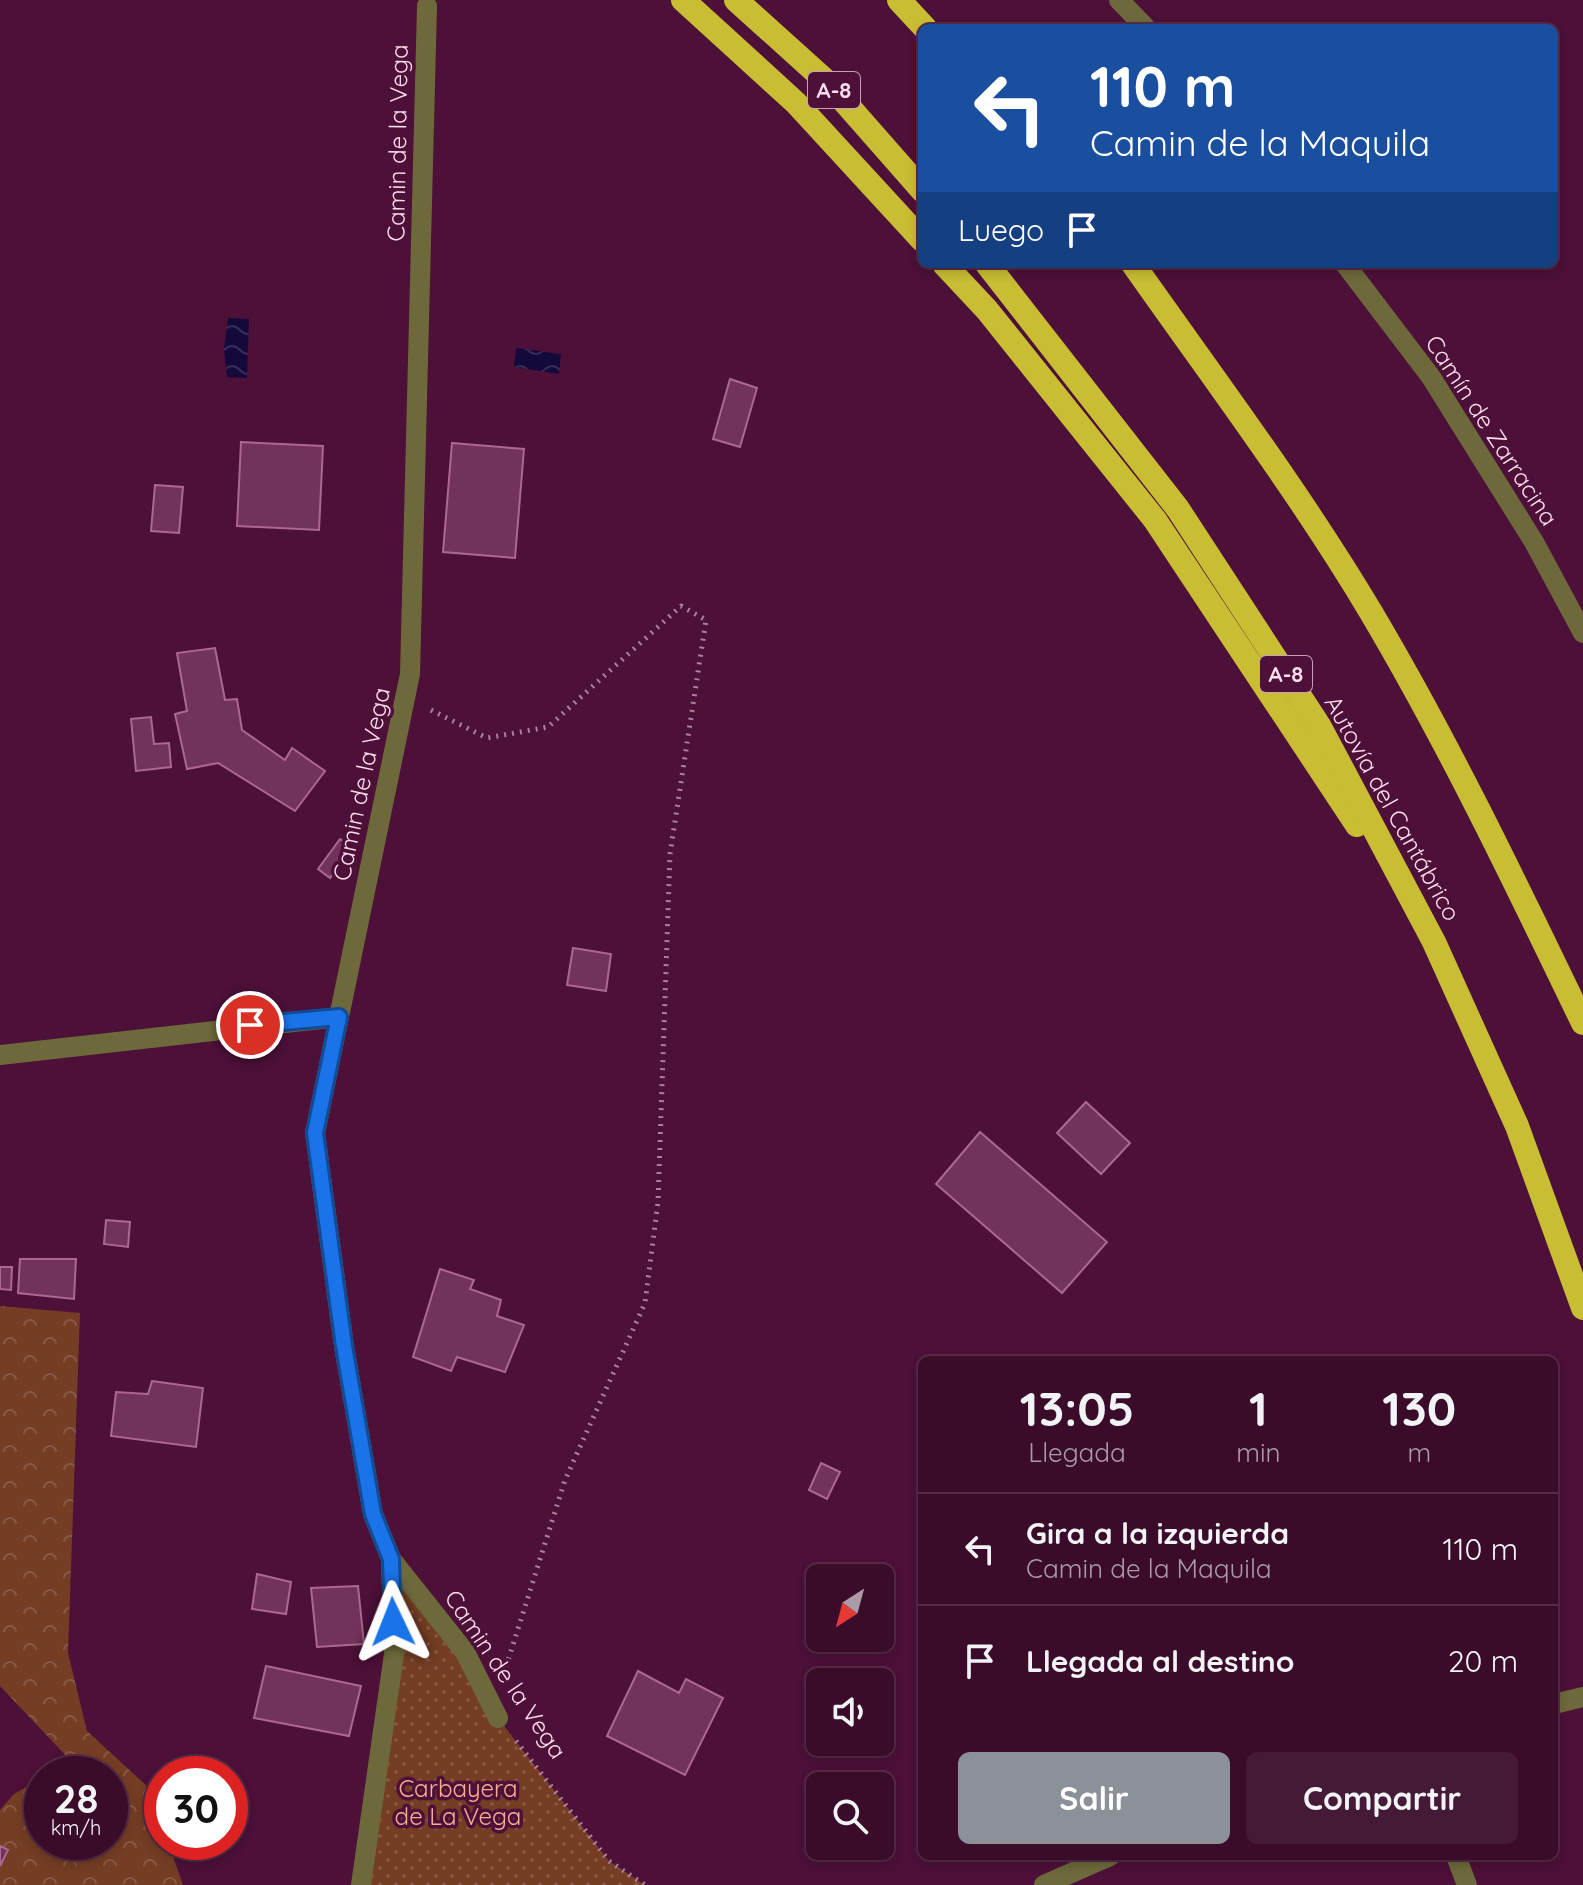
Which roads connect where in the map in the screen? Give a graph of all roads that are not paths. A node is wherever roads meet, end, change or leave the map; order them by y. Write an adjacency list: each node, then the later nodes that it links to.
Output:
1 (683, 0): 9 (highway)
2 (736, 0): 8 (highway, A-8)
3 (899, 0): 6 (highway)
4 (1119, 0): 7 (street)
5 (427, 6): 16 (street, Camin de la Vega)
6 (921, 24)
7 (1142, 24)
8 (918, 185)
9 (918, 236)
10 (948, 268): 15 (highway)
11 (990, 268): 15 (highway, Autovía del Cantábrico / A-8)
12 (1136, 268): 17 (highway)
13 (1348, 268): 14 (street, Camín de Zarracina)
14 (1583, 633)
15 (1434, 942): 19 (highway, Autovía del Cantábrico / A-8)
16 (339, 1017): 18 (street); 20 (street, Camin de la Vega)
17 (1583, 1023)
18 (0, 1055)
19 (1583, 1308)
20 (391, 1559): 23 (street, Camin de la Vega); 26 (street, Camin de la Vega)
21 (1583, 1697): 22 (street)
22 (1558, 1703)
23 (495, 1712)
24 (1101, 1860): 27 (street)
25 (1458, 1860): 28 (street)
26 (361, 1885)
27 (1044, 1885)
28 (1467, 1885)

